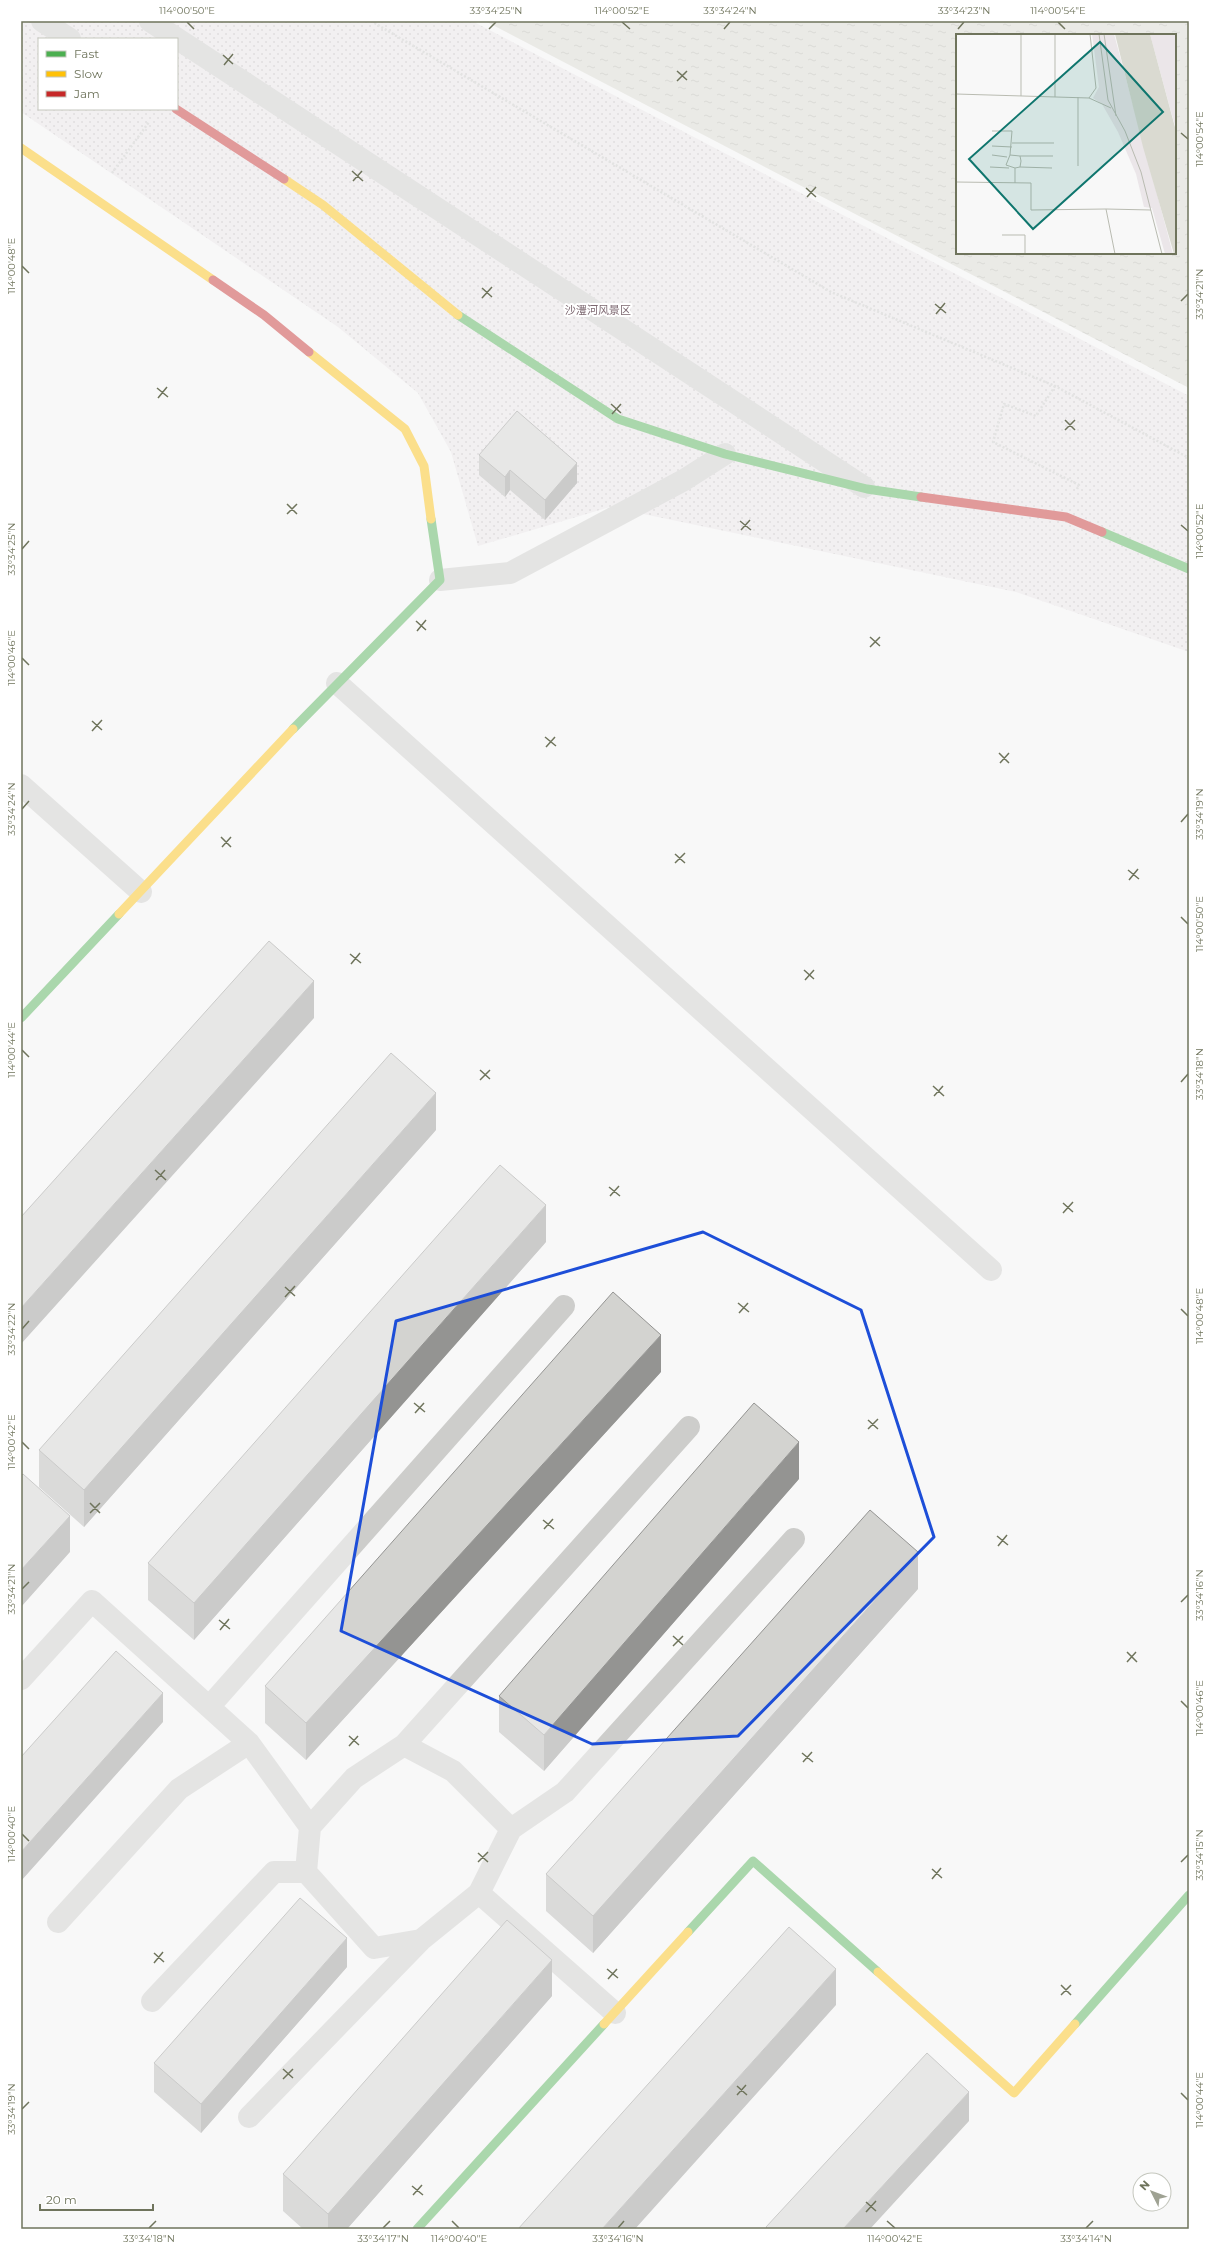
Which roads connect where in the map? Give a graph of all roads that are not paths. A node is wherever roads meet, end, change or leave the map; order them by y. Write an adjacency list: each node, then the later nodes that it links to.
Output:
1 (42, 21): 3 (street)
2 (150, 21): 4 (street)
3 (68, 38)
4 (176, 38)
5 (178, 39): 9 (street)
6 (178, 110): 8 (street)
7 (21, 148): 11 (street)
8 (725, 454): 9 (street); 11 (street)
9 (867, 489): 10 (street)
10 (1189, 569)
11 (440, 580): 12 (street)
12 (337, 683): 14 (street); 16 (street)
13 (21, 785): 14 (street)
14 (141, 892): 15 (street)
15 (21, 1018)
16 (991, 1270)
17 (564, 1306): 21 (street)
18 (689, 1427): 23 (street)
19 (794, 1539): 25 (street)
20 (21, 1679): 21 (street)
21 (209, 1707): 22 (street)
22 (249, 1743): 24 (street); 29 (street)
23 (404, 1745): 24 (street); 25 (street)
24 (310, 1827): 26 (street)
25 (511, 1829): 27 (street)
26 (306, 1872): 30 (street); 31 (street)
27 (479, 1893): 30 (street); 32 (street)
28 (1189, 1896): 32 (street)
29 (58, 1922)
30 (421, 1940): 33 (street)
31 (152, 2001)
32 (615, 2013): 34 (street)
33 (249, 2117)
34 (417, 2229)

